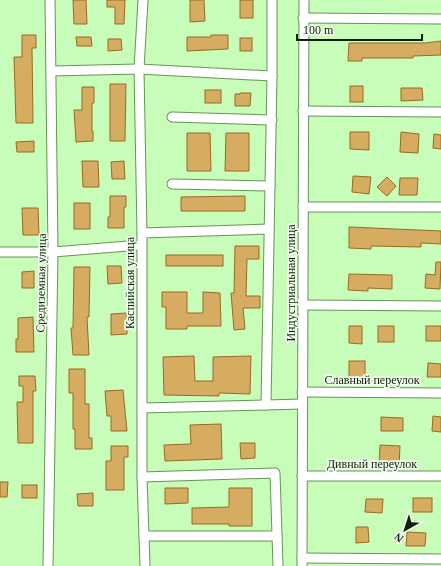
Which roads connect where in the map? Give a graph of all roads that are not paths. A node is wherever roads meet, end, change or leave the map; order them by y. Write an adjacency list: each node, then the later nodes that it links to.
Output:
1 (50, 0): 8 (street, Средиземная улица)
2 (143, 0): 7 (street, Каспийская улица)
3 (272, 0): 9 (street)
4 (304, 0): 5 (street, Индустриальная улица)
5 (304, 18): 6 (street); 10 (street, Индустриальная улица)
6 (441, 19)
7 (140, 69): 8 (street); 9 (street); 19 (street, Каспийская улица)
8 (51, 71): 22 (street, Средиземная улица)
9 (272, 76): 13 (street)
10 (303, 111): 11 (street); 16 (street, Индустриальная улица)
11 (441, 112)
12 (172, 117): 13 (street)
13 (272, 120): 15 (street)
14 (172, 184): 15 (street)
15 (270, 186): 18 (street)
16 (303, 207): 17 (street); 23 (street, Индустриальная улица)
17 (441, 207)
18 (269, 229): 19 (street); 28 (street)
19 (142, 233): 20 (street, Каспийская улица)
20 (141, 245): 22 (street); 29 (street, Каспийская улица)
21 (0, 252): 22 (street)
22 (54, 252): 37 (street, Средиземная улица)
23 (303, 305): 24 (street); 25 (street, Индустриальная улица)
24 (441, 306)
25 (302, 392): 26 (street, Славный переулок); 27 (street, Индустриальная улица)
26 (441, 393)
27 (302, 404): 28 (street); 30 (street, Индустриальная улица)
28 (266, 405): 29 (street)
29 (142, 408): 32 (street, Каспийская улица)
30 (302, 476): 31 (street, Дивный переулок); 36 (street, Индустриальная улица)
31 (441, 476)
32 (142, 477): 33 (street, Каспийская улица); 34 (street)
33 (144, 536): 34 (street); 38 (street, Каспийская улица)
34 (277, 536): 39 (street)
35 (441, 559): 36 (street)
36 (302, 562)
37 (48, 566)
38 (145, 566)
39 (278, 566)

